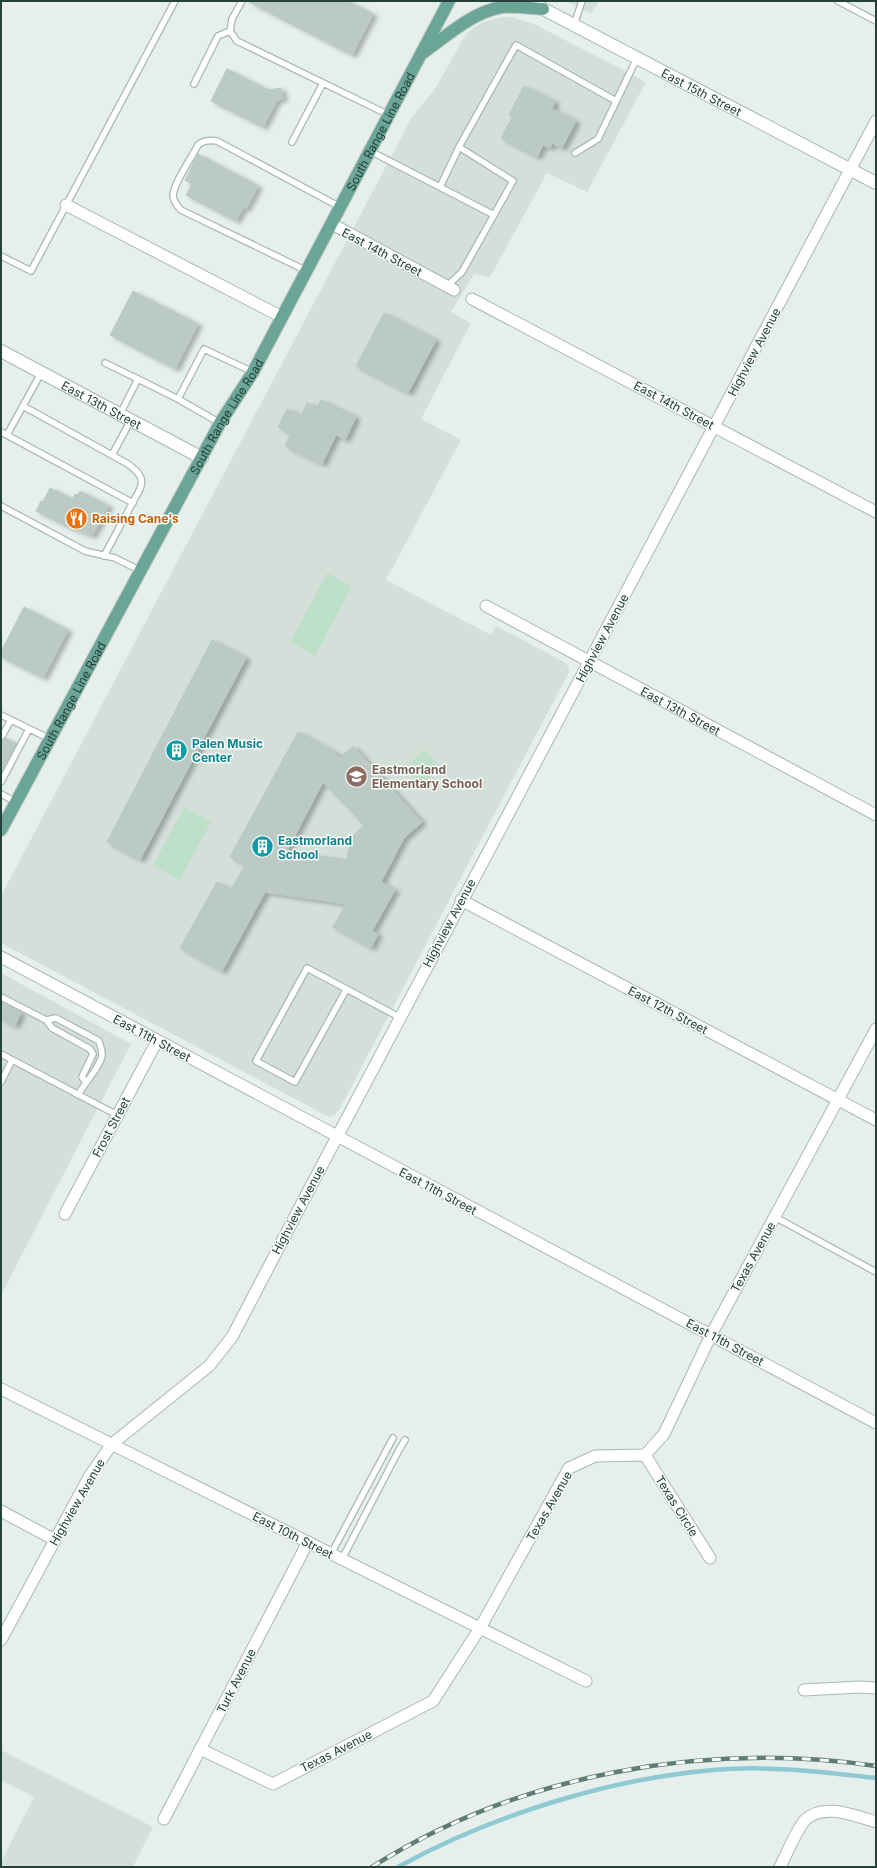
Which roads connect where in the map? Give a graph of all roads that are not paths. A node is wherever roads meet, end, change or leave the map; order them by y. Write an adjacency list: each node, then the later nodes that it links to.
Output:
1 (175, 1): 25 (lane)
2 (242, 1): 10 (lane)
3 (449, 1): 11 (main road, South Range Line Road)
4 (528, 1): 7 (main road, East 15th Street)
5 (582, 1): 9 (lane)
6 (838, 1): 8 (lane)
7 (540, 5): 9 (main road, East 15th Street); 11 (main road)
8 (876, 21)
9 (574, 25): 12 (main road, East 15th Street)
10 (230, 31): 13 (lane); 14 (lane)
11 (421, 54): 16 (main road, South Range Line Road)
12 (637, 58): 15 (lane); 22 (main road, East 15th Street)
13 (323, 83): 16 (lane); 18 (lane)
14 (194, 84)
15 (616, 101): 19 (lane); 21 (lane)
16 (389, 115): 20 (main road, South Range Line Road)
17 (876, 121): 22 (street, Highview Avenue)
18 (292, 142)
19 (459, 147): 24 (lane); 27 (lane)
20 (370, 150): 24 (lane); 26 (main road, South Range Line Road)
21 (575, 153)
22 (850, 169): 23 (main road, East 15th Street); 44 (street, Highview Avenue)
23 (876, 183)
24 (440, 187): 27 (lane)
25 (66, 205): 29 (lane); 33 (street)
26 (341, 207): 28 (main road, South Range Line Road); 30 (lane)
27 (494, 215): 31 (lane)
28 (332, 224): 30 (main road, South Range Line Road); 31 (street, East 14th Street)
29 (1, 256)
30 (307, 271): 33 (main road, South Range Line Road)
31 (451, 288)
32 (472, 299): 44 (street, East 14th Street)
33 (282, 317): 36 (main road, South Range Line Road)
34 (1, 351): 37 (main road, East 13th Street)
35 (105, 363): 38 (lane)
36 (253, 372): 39 (lane); 43 (main road, South Range Line Road)
37 (41, 373): 40 (lane); 41 (main road, East 13th Street)
38 (138, 379): 39 (lane); 41 (lane)
39 (178, 399): 43 (lane)
40 (23, 406): 46 (lane); 47 (lane)
41 (120, 414): 42 (main road, East 13th Street)
42 (131, 420): 47 (lane); 48 (main road, East 13th Street)
43 (220, 423): 48 (main road, South Range Line Road)
44 (715, 426): 51 (street, East 14th Street); 55 (street, Highview Avenue)
45 (1, 432): 46 (lane)
46 (7, 435): 49 (lane)
47 (112, 455): 49 (lane)
48 (202, 458): 53 (main road, South Range Line Road)
49 (133, 503): 52 (lane)
50 (1, 506): 52 (lane)
51 (876, 512)
52 (104, 556): 53 (lane)
53 (141, 571): 60 (main road, South Range Line Road)
54 (486, 606): 55 (street, East 13th Street)
55 (590, 661): 64 (street, East 13th Street); 66 (street, Highview Avenue)
56 (1, 715): 57 (lane)
57 (11, 720): 58 (lane); 59 (lane)
58 (29, 729): 60 (lane); 61 (lane)
59 (2, 736)
60 (50, 739): 63 (main road, South Range Line Road)
61 (1, 782)
62 (1, 794): 63 (lane)
63 (16, 802): 65 (main road, South Range Line Road)
64 (876, 815)
65 (1, 830)
66 (461, 900): 70 (street, Highview Avenue); 79 (street, East 12th Street)
67 (1, 957): 73 (street, East 11th Street)
68 (346, 990): 68 (lane); 70 (lane)
69 (1, 997): 71 (lane)
70 (399, 1017): 82 (street, Highview Avenue)
71 (46, 1020): 77 (lane); 77 (lane)
72 (876, 1029): 79 (street, Texas Avenue)
73 (157, 1040): 80 (street, Frost Street); 82 (street, East 11th Street)
74 (1, 1054): 75 (lane)
75 (12, 1060): 76 (lane); 78 (lane)
76 (2, 1080)
77 (85, 1081): 78 (lane)
78 (78, 1095): 80 (lane)
79 (838, 1100): 81 (street, East 12th Street); 84 (street, Texas Avenue)
80 (117, 1115): 83 (street, Frost Street)
81 (876, 1120)
82 (336, 1136): 86 (street, East 11th Street); 91 (street, Highview Avenue)
83 (66, 1214)
84 (775, 1217): 85 (lane); 86 (street, Texas Avenue)
85 (876, 1272)
86 (711, 1335): 88 (street, East 11th Street); 92 (street, Texas Avenue)
87 (1, 1389): 91 (street, East 10th Street)
88 (876, 1423)
89 (393, 1438): 96 (lane)
90 (405, 1440): 98 (lane)
91 (112, 1444): 94 (street, Highview Avenue); 95 (street, East 10th Street)
92 (645, 1455): 97 (street, Texas Circle); 99 (street, Texas Avenue)
93 (1, 1511): 94 (street)
94 (55, 1540): 100 (street, Highview Avenue)
95 (308, 1542): 96 (street, East 10th Street); 104 (street, Turk Avenue)
96 (331, 1554): 98 (street, East 10th Street)
97 (710, 1558)
98 (342, 1559): 99 (street, East 10th Street)
99 (480, 1628): 101 (street, East 10th Street); 104 (street, Texas Avenue)
100 (2, 1637)
101 (586, 1681)
102 (876, 1688): 103 (street)
103 (804, 1690)
104 (200, 1749): 105 (street, Turk Avenue)
105 (164, 1819)
106 (876, 1822): 107 (street)
107 (780, 1867)

